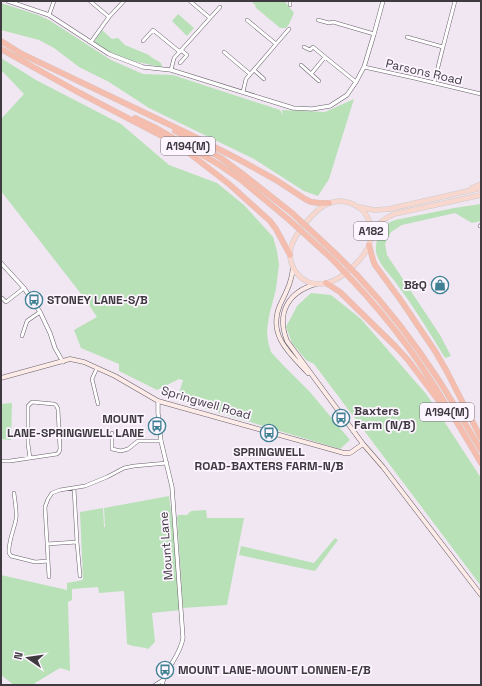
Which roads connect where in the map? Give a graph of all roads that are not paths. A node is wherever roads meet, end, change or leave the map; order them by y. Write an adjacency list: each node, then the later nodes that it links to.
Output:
1 (8, 1): 9 (street)
2 (54, 1): 9 (street)
3 (90, 1): 10 (street)
4 (124, 1): 10 (street)
5 (190, 1): 11 (street)
6 (383, 1): 15 (street)
7 (455, 1): 21 (street)
8 (220, 7): 11 (street)
9 (49, 15): 19 (street)
10 (109, 17): 19 (street)
11 (210, 18): 24 (street)
12 (247, 20): 20 (street)
13 (318, 20): 15 (street)
14 (289, 29): 20 (street)
15 (374, 34): 29 (street)
16 (407, 37): 21 (street)
17 (1, 41): 41 (highway, A194(M))
18 (143, 41): 24 (street)
19 (91, 42): 30 (street)
20 (276, 44): 31 (street)
21 (443, 46): 37 (street)
22 (304, 47): 26 (street)
23 (1, 49): 38 (highway, A194(M))
24 (180, 51): 27 (street); 30 (street)
25 (224, 52): 32 (street)
26 (325, 57): 33 (street); 36 (street)
27 (180, 63)
28 (301, 65): 33 (street)
29 (364, 67): 36 (street); 37 (street, Parsons Road)
30 (171, 70): 39 (street)
31 (254, 70): 32 (street); 34 (street)
32 (250, 74): 39 (street)
33 (311, 74): 35 (street)
34 (264, 79)
35 (318, 81)
36 (356, 82): 39 (street)
37 (434, 83): 40 (street, Parsons Road)
38 (76, 91): 50 (highway, A194(M)); 53 (highway, A194(M))
39 (243, 92)
40 (481, 94)
41 (125, 103): 48 (highway, A194(M)); 50 (highway, A194(M))
42 (481, 184): 44 (main road)
43 (481, 188): 44 (main road, A182)
44 (453, 194): 49 (main road, A182)
45 (481, 194): 47 (main road, A182)
46 (481, 198): 47 (main road)
47 (454, 201): 51 (main road, A182)
48 (329, 203): 49 (main road, A182); 53 (main road)
49 (358, 207): 51 (main road, A182)
50 (290, 216): 56 (highway, A194(M), bridge)
51 (372, 232): 52 (main road, A182)
52 (369, 245): 57 (main road, A182); 70 (highway, A194(M))
53 (290, 255): 55 (main road)
54 (1, 263): 59 (street)
55 (293, 267): 58 (main road); 66 (main road)
56 (354, 277): 71 (highway, A194(M)); 74 (highway, A194(M))
57 (326, 283): 58 (main road, A182); 71 (highway, A194(M))
58 (316, 284): 66 (main road)
59 (24, 288): 60 (street); 61 (street)
60 (2, 298)
61 (40, 312): 62 (street); 63 (street)
62 (22, 336)
63 (63, 362): 64 (main road, Springwell Road); 65 (main road, Springwell Road)
64 (97, 368): 67 (main road, Springwell Road); 68 (street)
65 (1, 378)
66 (320, 386): 73 (main road)
67 (158, 401): 72 (street, Mount Lane); 73 (main road, Springwell Road)
68 (98, 404)
69 (112, 433): 72 (street)
70 (481, 438)
71 (468, 440): 77 (highway, A194(M))
72 (161, 441): 78 (street, Mount Lane)
73 (364, 444): 86 (main road)
74 (481, 450)
75 (30, 458): 75 (street); 76 (street)
76 (1, 461)
77 (481, 463)
78 (167, 464): 79 (street); 87 (street, Mount Lane)
79 (74, 488): 81 (street); 82 (street)
80 (14, 493): 83 (street)
81 (77, 542): 82 (street); 84 (street)
82 (47, 544): 83 (street)
83 (48, 561): 85 (street)
84 (80, 576)
85 (49, 577)
86 (481, 595)
87 (163, 680): 88 (street); 89 (street, Mount Lane)
88 (155, 685)
89 (162, 685)

